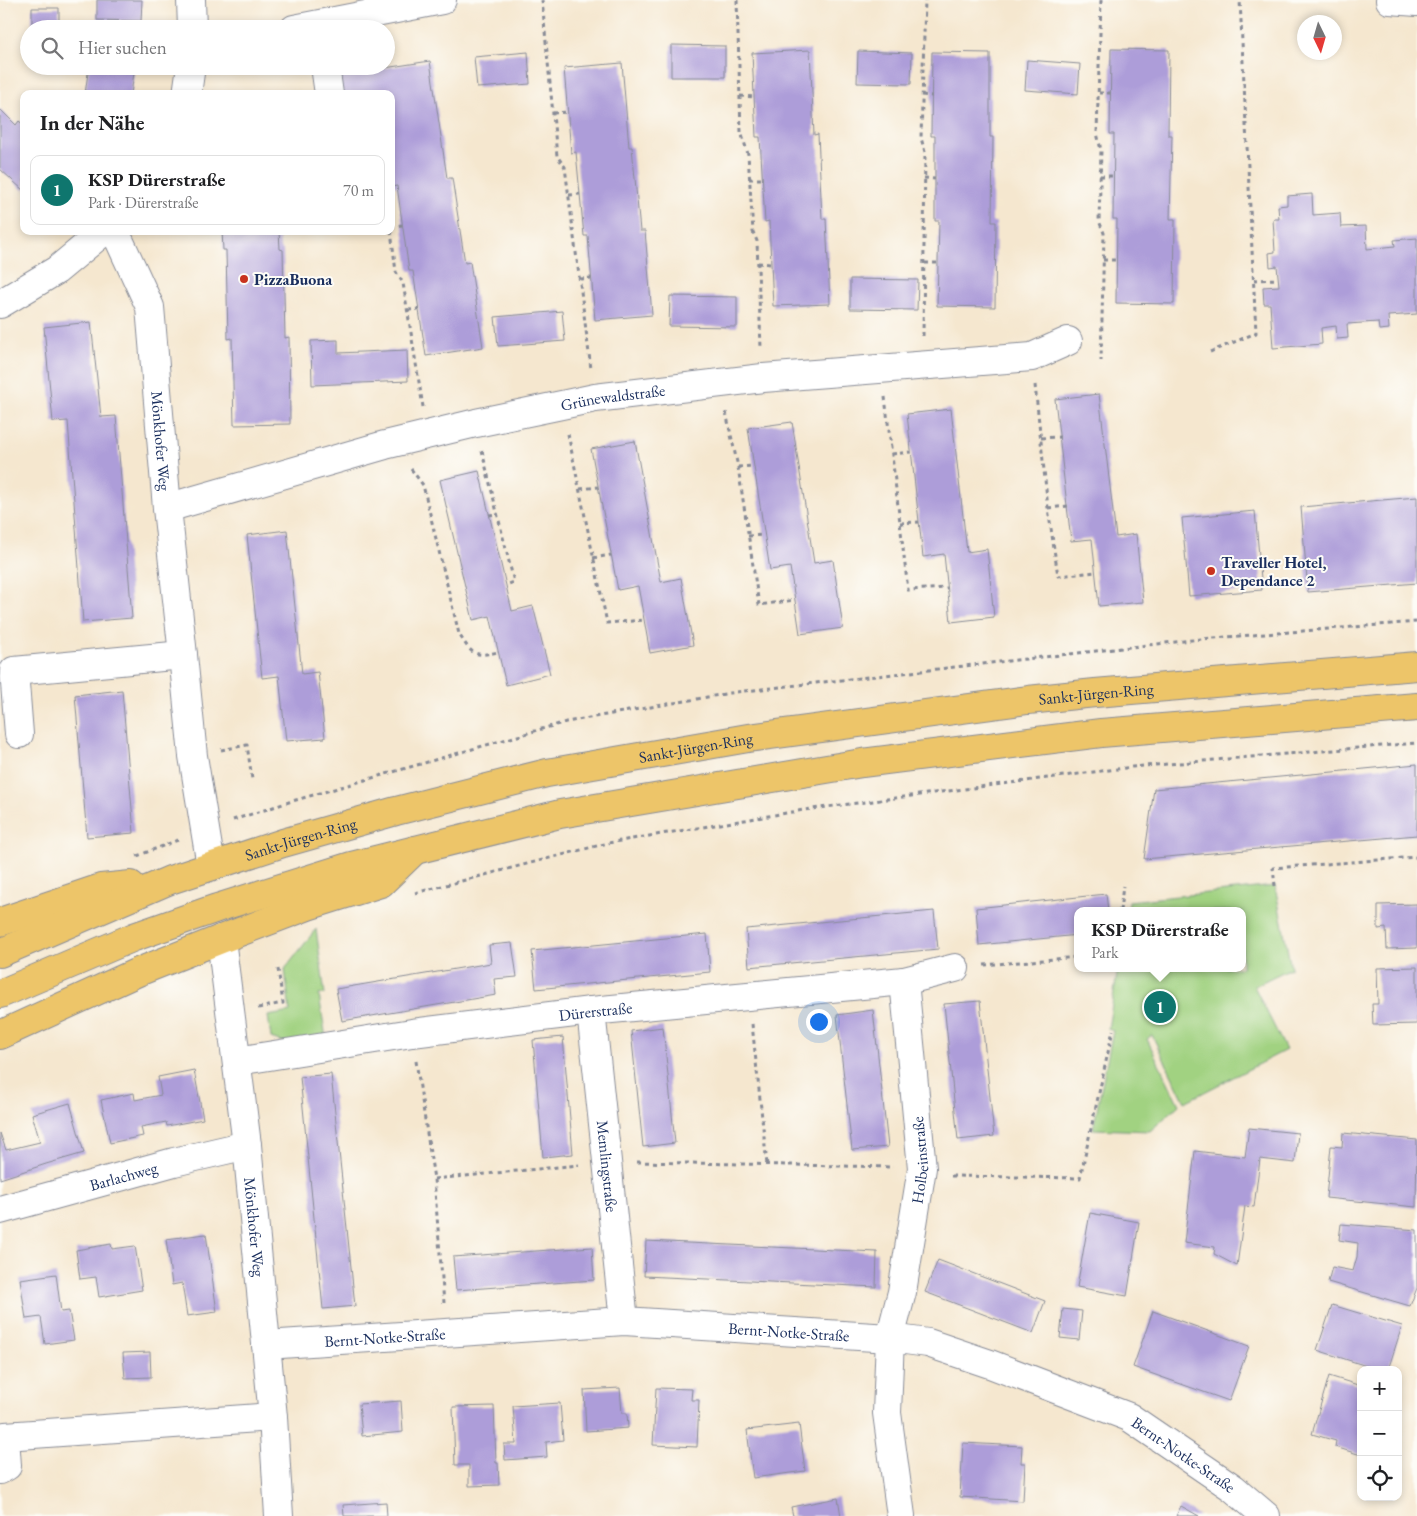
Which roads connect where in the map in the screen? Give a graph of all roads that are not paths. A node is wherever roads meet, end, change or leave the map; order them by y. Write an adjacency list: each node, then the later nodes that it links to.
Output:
1 (191, 0): 5 (street)
2 (442, 0): 6 (street)
3 (1390, 0): 4 (street)
4 (1417, 2)
5 (192, 20)
6 (344, 20)
7 (190, 75): 9 (street)
8 (326, 75): 10 (street)
9 (188, 90)
10 (328, 90)
11 (99, 235): 13 (street)
12 (117, 235): 15 (street, Mönkhofer Weg)
13 (0, 304)
14 (1068, 341): 15 (street, Grünewaldstraße)
15 (167, 508): 16 (street, Mönkhofer Weg)
16 (184, 656): 19 (street); 22 (street, Mönkhofer Weg)
17 (1417, 666): 22 (main road, Sankt-Jürgen-Ring)
18 (1417, 707): 21 (main road)
19 (8, 708): 20 (street)
20 (19, 734)
21 (416, 849): 24 (main road); 26 (main road)
22 (211, 866): 23 (main road, Sankt-Jürgen-Ring); 24 (main road)
23 (170, 880): 25 (main road); 27 (main road, Sankt-Jürgen-Ring)
24 (286, 886): 30 (main road)
25 (0, 922)
26 (220, 939): 32 (main road); 33 (street, Mönkhofer Weg)
27 (0, 953)
28 (955, 968): 29 (street, Dürerstraße)
29 (904, 981): 31 (street, Dürerstraße); 37 (street, Holbeinstraße)
30 (0, 994)
31 (592, 1011): 33 (street, Dürerstraße); 36 (street, Memlingstraße)
32 (0, 1035)
33 (237, 1061): 34 (street, Mönkhofer Weg)
34 (247, 1145): 35 (street, Barlachweg); 38 (street, Mönkhofer Weg)
35 (0, 1210)
36 (624, 1321): 37 (street, Bernt-Notke-Straße); 38 (street, Bernt-Notke-Straße)
37 (890, 1338): 42 (street, Holbeinstraße); 43 (street, Bernt-Notke-Straße)
38 (266, 1345): 39 (street, Mönkhofer Weg)
39 (273, 1417): 40 (street); 41 (street, Mönkhofer Weg)
40 (0, 1470)
41 (279, 1516)
42 (901, 1516)
43 (1266, 1516)

